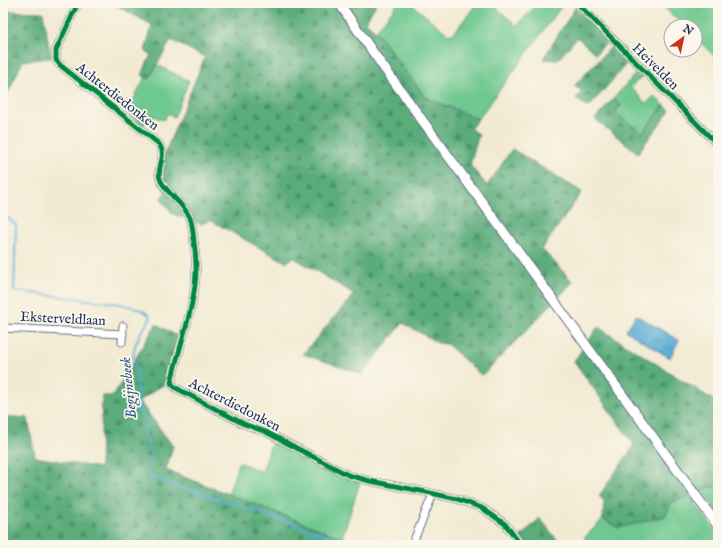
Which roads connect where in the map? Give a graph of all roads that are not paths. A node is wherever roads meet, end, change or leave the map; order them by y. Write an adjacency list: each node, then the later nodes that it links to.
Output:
1 (78, 3): 7 (street, Achterdiedonken)
2 (338, 3): 8 (main road)
3 (577, 3): 4 (street, Heivelden)
4 (718, 145)
5 (123, 326): 6 (street, Eksterveldlaan)
6 (3, 328)
7 (433, 494): 9 (street); 10 (street, Achterdiedonken)
8 (718, 526)
9 (412, 545)
10 (521, 545)

